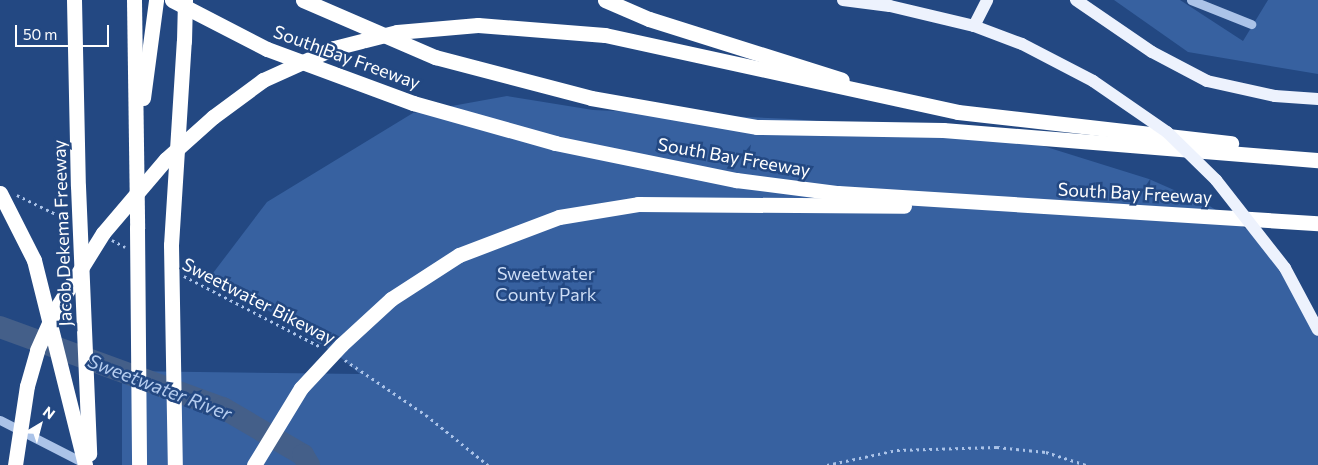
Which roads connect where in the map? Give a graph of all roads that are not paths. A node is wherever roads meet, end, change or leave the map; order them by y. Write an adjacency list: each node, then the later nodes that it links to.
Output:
1 (74, 0): 25 (highway, Jacob Dekema Freeway, bridge)
2 (134, 0): 16 (highway)
3 (156, 0): 16 (highway)
4 (172, 0): 20 (highway, South Bay Freeway)
5 (185, 0): 27 (highway, bridge)
6 (303, 0): 17 (highway, South Bay Freeway)
7 (605, 0): 14 (highway)
8 (843, 0): 13 (main road)
9 (987, 0): 13 (main road)
10 (1076, 0): 15 (main road)
11 (1191, 0): 12 (street)
12 (1251, 24)
13 (974, 26): 22 (main road, bridge)
14 (871, 93): 17 (highway); 24 (highway, bridge)
15 (1318, 99)
16 (136, 131): 26 (highway, bridge)
17 (1281, 157): 18 (highway, South Bay Freeway)
18 (1318, 160)
19 (4, 192): 25 (highway, bridge)
20 (1042, 207): 21 (highway, South Bay Freeway); 28 (highway, bridge)
21 (1318, 223)
22 (1318, 330)
23 (0, 420): 25 (street)
24 (15, 465)
25 (88, 465)
26 (140, 465)
27 (175, 465)
28 (254, 465)

